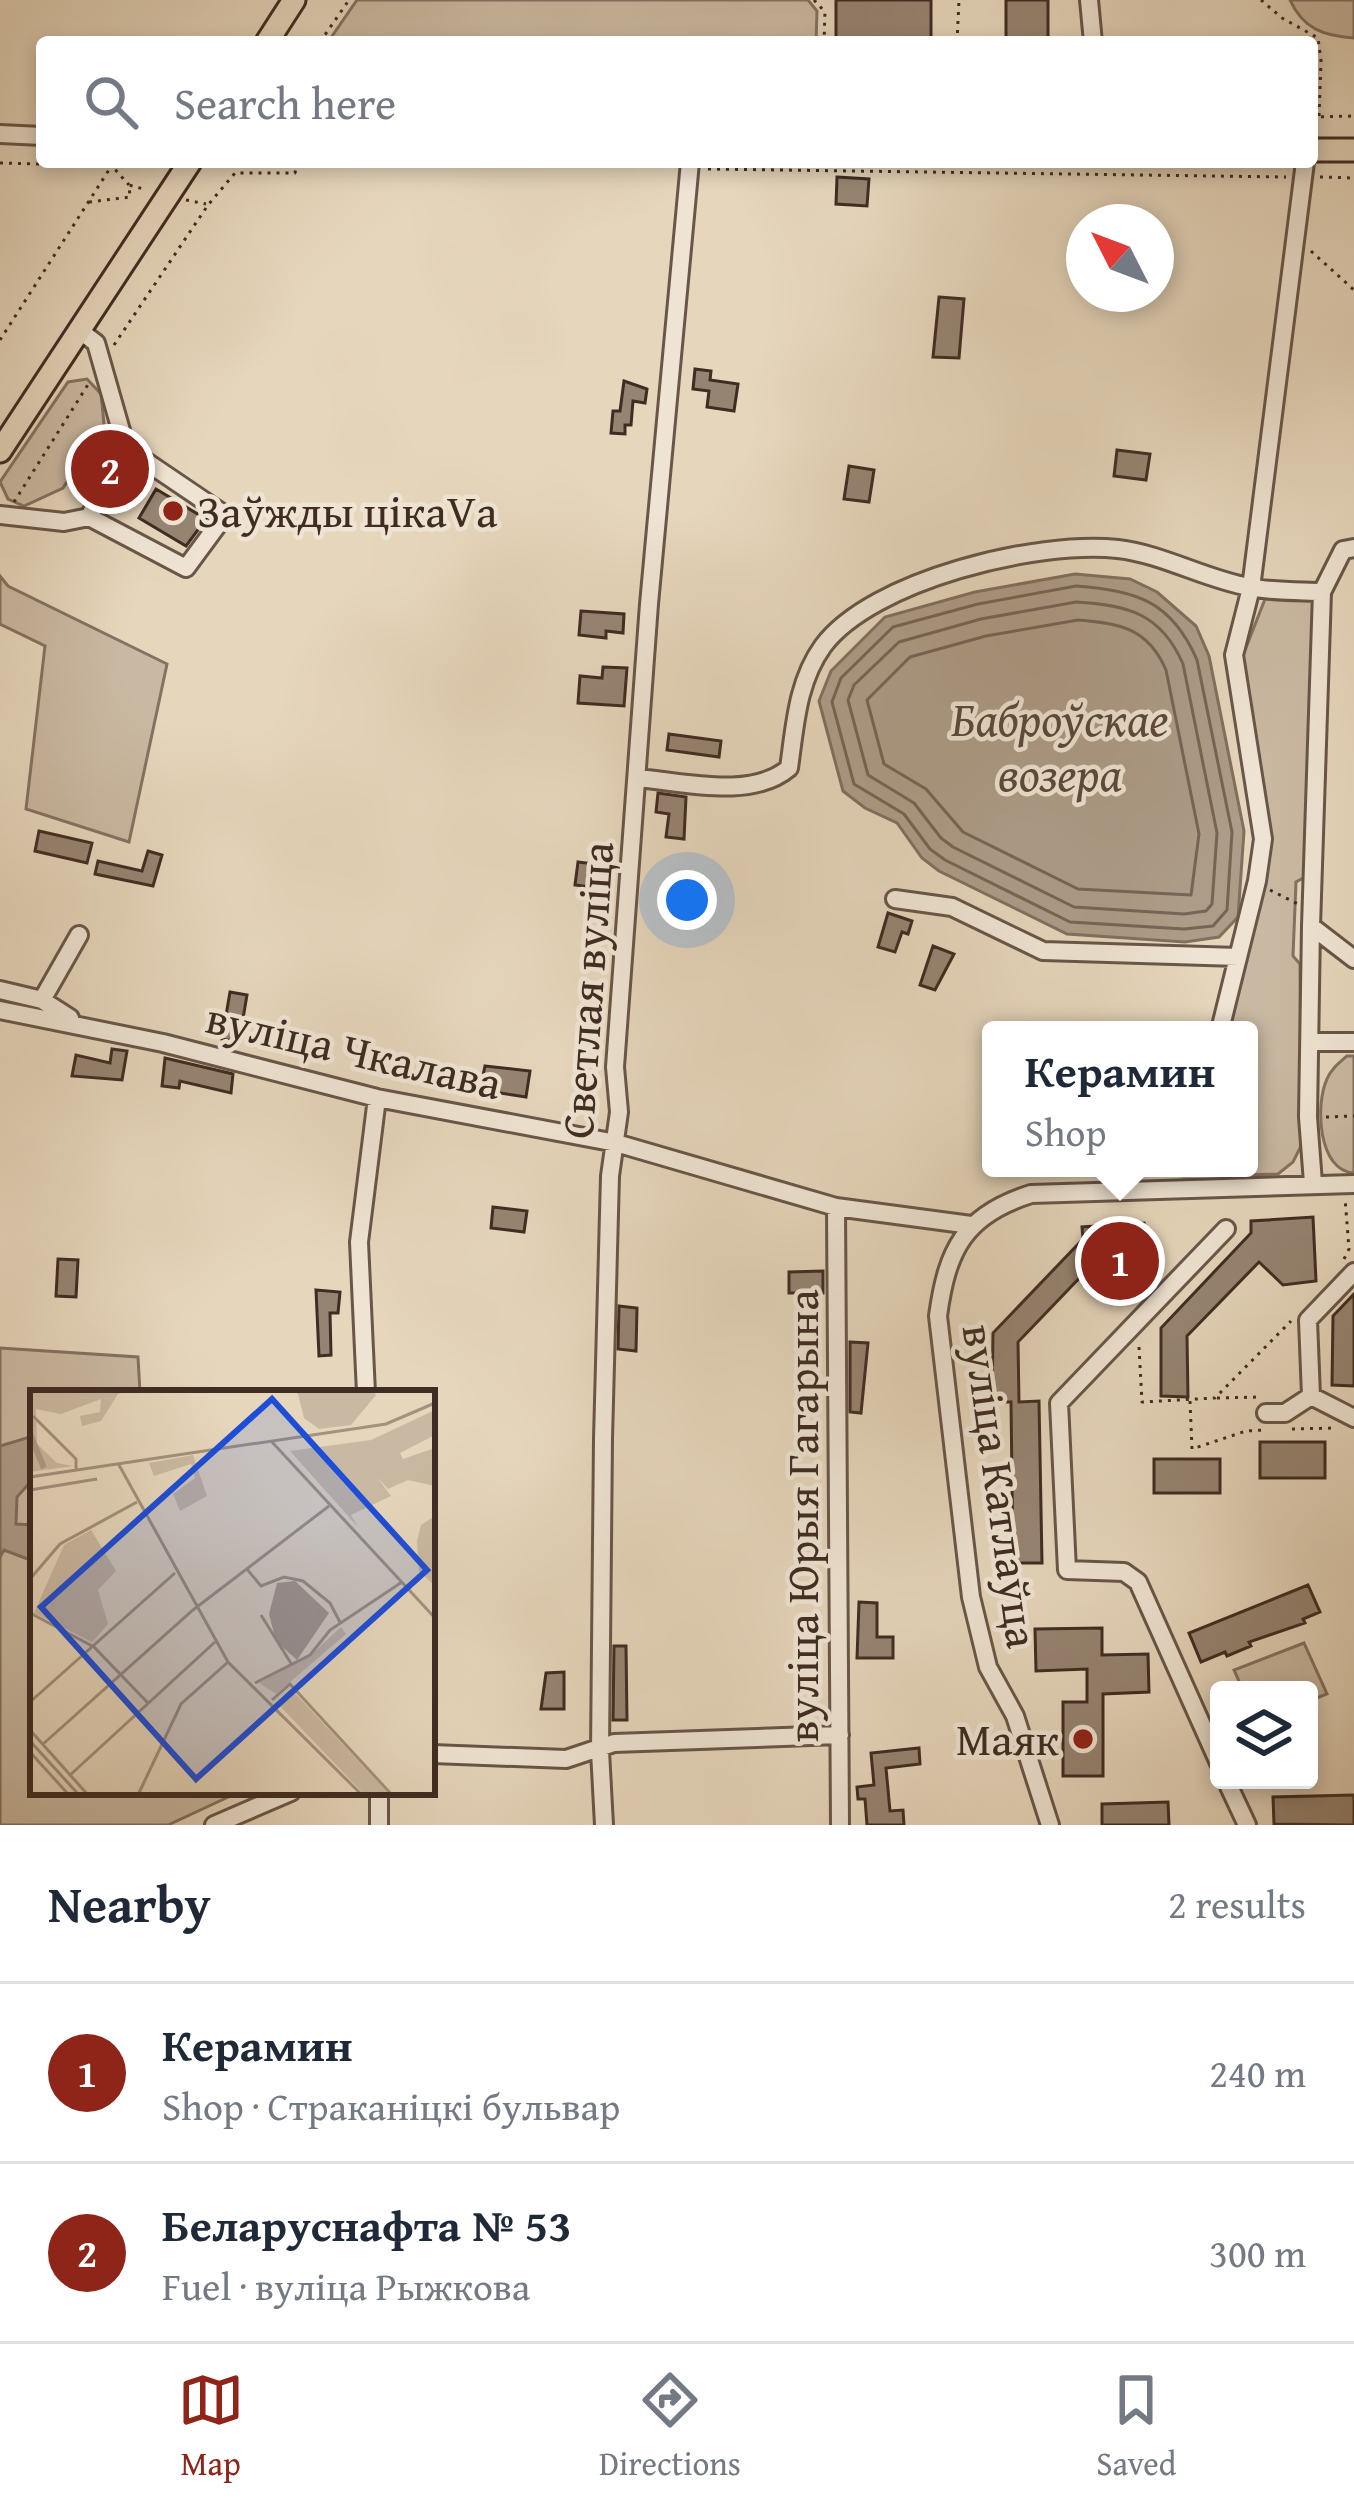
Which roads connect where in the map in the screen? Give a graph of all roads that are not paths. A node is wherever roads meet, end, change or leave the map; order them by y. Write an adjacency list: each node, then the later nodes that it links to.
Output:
1 (293, 0): 3 (main road)
2 (1089, 0): 4 (street)
3 (271, 36)
4 (1092, 36)
5 (0, 134): 6 (street)
6 (36, 136)
7 (1318, 150): 8 (main road)
8 (1354, 150)
9 (689, 168): 20 (street, Светлая вуліца)
10 (1304, 170): 18 (street)
11 (184, 172): 12 (main road)
12 (79, 330): 13 (main road); 16 (street)
13 (0, 451)
14 (109, 480): 16 (street)
15 (0, 514): 16 (street)
16 (89, 517)
17 (1354, 548): 19 (street)
18 (1251, 588): 19 (street); 20 (street); 24 (street)
19 (1322, 592): 22 (street)
20 (637, 778): 34 (street, Светлая вуліца)
21 (895, 899): 24 (street)
22 (1311, 926): 25 (street); 31 (street)
23 (79, 935): 27 (street)
24 (1238, 958): 29 (street)
25 (1354, 959)
26 (0, 990): 27 (street)
27 (42, 1000): 30 (street)
28 (0, 1010): 30 (street, вуліца Чкалава)
29 (1222, 1021)
30 (81, 1025): 33 (street, вуліца Чкалава)
31 (1311, 1042): 32 (street); 36 (street)
32 (1354, 1042)
33 (377, 1098): 34 (street, вуліца Чкалава); 43 (street)
34 (616, 1143): 39 (street, вуліца Чкалава); 49 (street, Светлая вуліца)
35 (1175, 1177): 38 (street)
36 (1313, 1183): 37 (street); 38 (street)
37 (1348, 1184)
38 (1171, 1190): 40 (street)
39 (836, 1207): 40 (street, вуліца Чкалава); 47 (street, вуліца Юрыя Гагарына)
40 (971, 1225): 58 (street, вуліца Катлаўца)
41 (1226, 1229): 48 (street)
42 (1348, 1266): 44 (street)
43 (366, 1390)
44 (1311, 1396): 45 (street); 46 (street)
45 (1267, 1422)
46 (1354, 1423)
47 (840, 1735): 49 (street); 57 (street, вуліца Юрыя Гагарына)
48 (1210, 1743)
49 (600, 1751): 50 (street); 56 (street, Светлая вуліца)
50 (435, 1754)
51 (1230, 1789): 59 (street)
52 (284, 1795): 54 (street)
53 (380, 1795): 55 (street)
54 (214, 1825)
55 (379, 1825)
56 (604, 1825)
57 (840, 1825)
58 (1050, 1825)
59 (1247, 1825)

